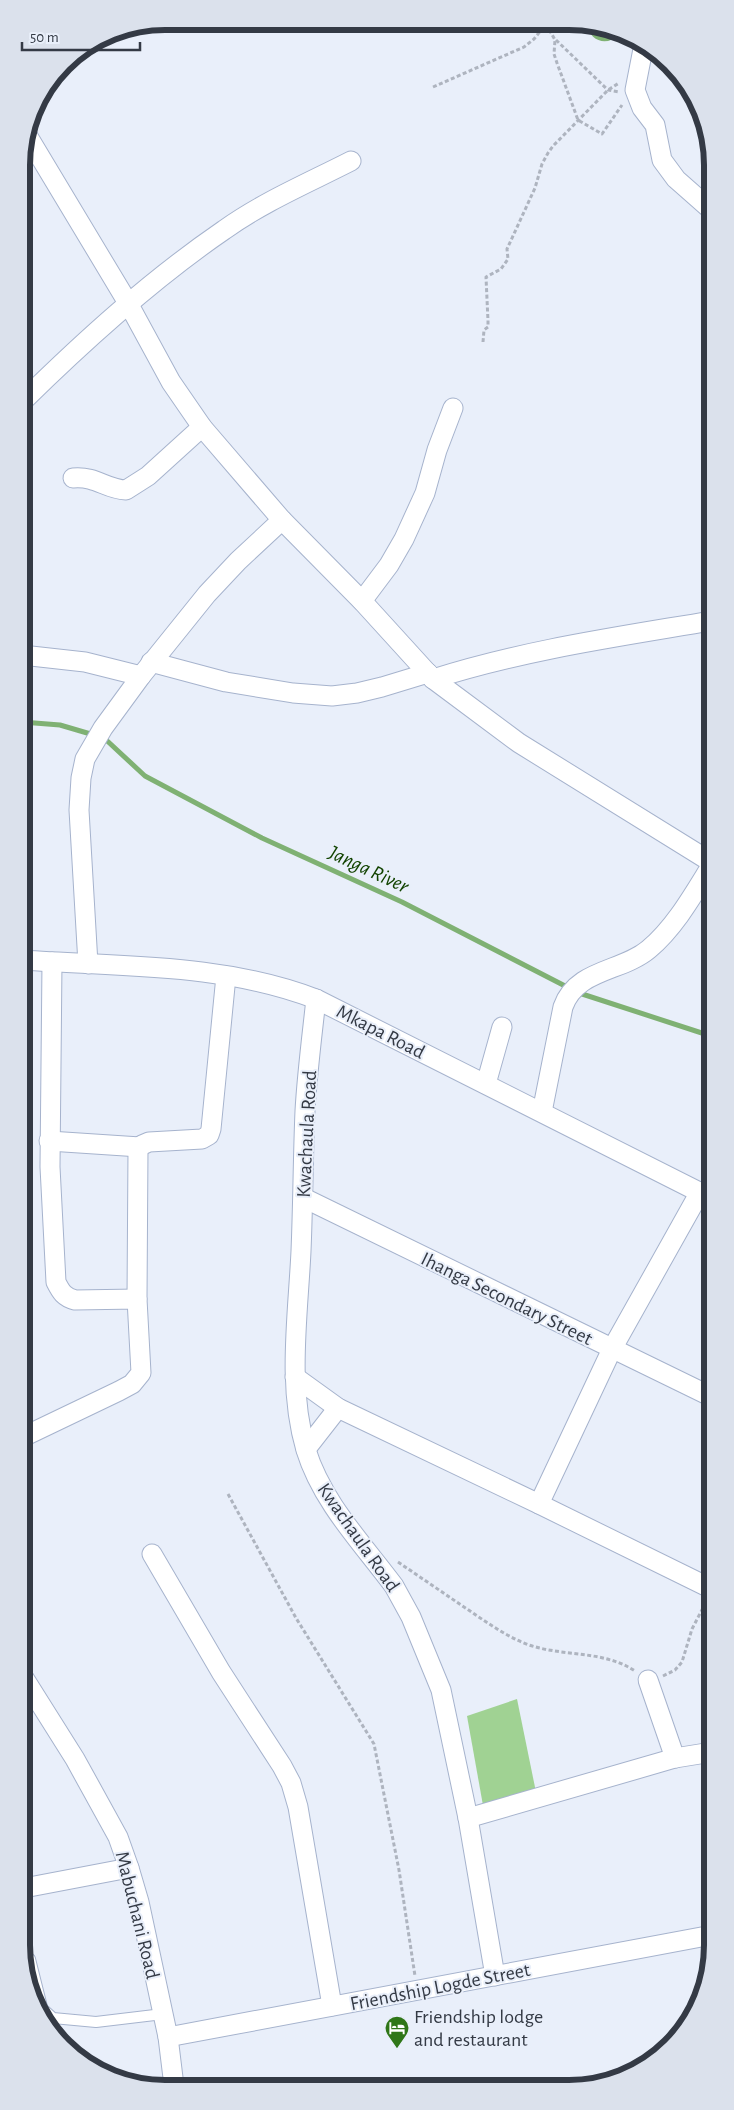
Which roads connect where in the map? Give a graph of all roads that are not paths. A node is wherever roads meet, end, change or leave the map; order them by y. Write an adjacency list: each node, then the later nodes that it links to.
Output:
1 (642, 52): 4 (street)
2 (32, 144): 5 (street)
3 (351, 161): 5 (street)
4 (704, 203)
5 (128, 303): 6 (street); 8 (street)
6 (30, 394)
7 (453, 408): 11 (street)
8 (202, 427): 9 (street); 10 (street)
9 (73, 478)
10 (282, 520): 11 (street); 14 (street)
11 (362, 601): 15 (street)
12 (704, 622): 15 (street)
13 (30, 656): 14 (street)
14 (146, 669): 15 (street); 20 (street)
15 (430, 676): 16 (street)
16 (704, 858)
17 (704, 876): 25 (street)
18 (30, 960): 19 (street, Mkapa Road)
19 (52, 962): 20 (street, Mkapa Road); 26 (street)
20 (88, 964): 21 (street, Mkapa Road)
21 (226, 976): 22 (street, Mkapa Road); 27 (street)
22 (316, 999): 24 (street, Mkapa Road); 29 (street, Kwachaula Road)
23 (502, 1027): 24 (street)
24 (486, 1084): 25 (street, Mkapa Road)
25 (542, 1112): 28 (street, Mkapa Road)
26 (50, 1141): 27 (street); 31 (street)
27 (140, 1147): 31 (street)
28 (704, 1194)
29 (304, 1198): 32 (street, Ihanga Secondary Street); 33 (street, Kwachaula Road)
30 (704, 1198): 32 (street)
31 (137, 1299): 36 (street)
32 (612, 1349): 34 (street, Ihanga Secondary Street); 38 (street)
33 (295, 1377): 35 (street); 37 (street, Kwachaula Road)
34 (704, 1393)
35 (338, 1408): 37 (street); 38 (street)
36 (30, 1434)
37 (306, 1449): 45 (street, Kwachaula Road)
38 (539, 1504): 40 (street)
39 (152, 1554): 52 (street)
40 (704, 1590)
41 (648, 1680): 44 (street)
42 (30, 1688): 46 (street, Mabuchani Road)
43 (704, 1753): 44 (street)
44 (675, 1758): 45 (street)
45 (468, 1818): 50 (street, Kwachaula Road)
46 (129, 1868): 47 (street); 54 (street, Mabuchani Road)
47 (30, 1887)
48 (704, 1937): 50 (street, Friendship Logde Street)
49 (33, 1969): 51 (lane)
50 (495, 1976): 52 (street, Friendship Logde Street)
51 (40, 1997)
52 (332, 2006): 55 (street, Friendship Logde Street)
53 (48, 2013): 54 (lane)
54 (163, 2014): 55 (street, Mabuchani Road)
55 (168, 2036): 56 (street, Mabuchani Road)
56 (173, 2080)

